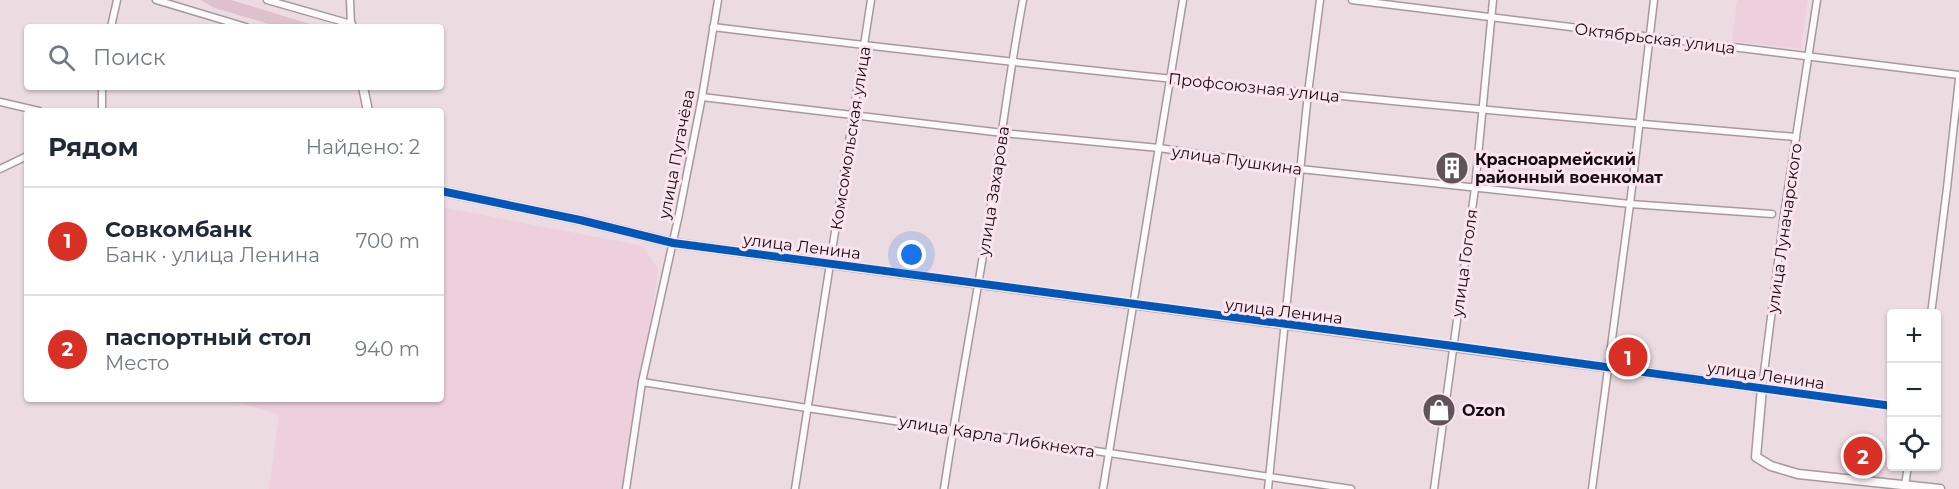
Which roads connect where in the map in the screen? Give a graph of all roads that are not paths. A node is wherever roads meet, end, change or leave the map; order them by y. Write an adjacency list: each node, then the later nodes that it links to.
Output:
1 (117, 0): 15 (street)
2 (156, 0): 16 (street)
3 (267, 0): 17 (street)
4 (350, 0): 18 (street)
5 (718, 0): 19 (street, улица Пугачёва)
6 (871, 0): 21 (street, Комсомольская улица)
7 (1023, 0): 23 (street, улица Захарова)
8 (1183, 0): 25 (street)
9 (1320, 0): 28 (street)
10 (1352, 0): 14 (street, Октябрьская улица)
11 (1493, 0): 14 (street, улица Гоголя)
12 (1654, 0): 20 (street)
13 (1817, 0): 22 (street, улица Луначарского)
14 (1492, 16): 20 (street, Октябрьская улица); 34 (street, улица Гоголя)
15 (112, 24)
16 (236, 24)
17 (345, 24)
18 (352, 24)
19 (713, 27): 21 (street, Профсоюзная улица); 29 (street, улица Пугачёва)
20 (1649, 38): 22 (street, Октябрьская улица); 36 (street)
21 (864, 45): 23 (street, Профсоюзная улица); 35 (street, Комсомольская улица)
22 (1808, 57): 24 (street, Октябрьская улица); 38 (street, улица Луначарского)
23 (1012, 62): 25 (street, Профсоюзная улица); 37 (street, улица Захарова)
24 (1959, 77): 51 (street)
25 (1169, 79): 28 (street, Профсоюзная улица); 39 (street)
26 (102, 90): 32 (street)
27 (364, 90): 33 (street)
28 (1308, 93): 34 (street, Профсоюзная улица); 42 (street)
29 (702, 97): 35 (street, улица Пушкина); 47 (street, улица Пугачёва)
30 (0, 102): 31 (street)
31 (26, 108)
32 (102, 108)
33 (367, 108)
34 (1481, 110): 36 (street, Профсоюзная улица); 43 (street, улица Гоголя)
35 (854, 114): 37 (street, улица Пушкина); 48 (street, Комсомольская улица)
36 (1639, 124): 38 (street, Профсоюзная улица); 45 (street)
37 (1003, 133): 39 (street, улица Пушкина); 49 (street, улица Захарова)
38 (1796, 137): 56 (street, улица Луначарского)
39 (1159, 148): 42 (street, улица Пушкина); 50 (street)
40 (24, 157): 41 (street)
41 (0, 168)
42 (1300, 169): 43 (street, улица Пушкина); 52 (street)
43 (1475, 188): 45 (street, улица Пушкина); 53 (street, улица Гоголя)
44 (444, 192): 47 (street, улица Ленина)
45 (1630, 204): 46 (street, улица Пушкина); 54 (street)
46 (1772, 214)
47 (673, 243): 48 (street, улица Ленина); 55 (street, улица Пугачёва)
48 (831, 263): 49 (street, улица Ленина); 58 (street, Комсомольская улица)
49 (979, 284): 50 (street, улица Ленина); 59 (street, улица Захарова)
50 (1134, 305): 52 (street, улица Ленина); 60 (street)
51 (1932, 309)
52 (1286, 325): 53 (street, улица Ленина); 62 (street)
53 (1453, 346): 54 (street, улица Ленина); 70 (street, улица Гоголя)
54 (1609, 368): 56 (street, улица Ленина); 71 (street)
55 (642, 382): 58 (street, улица Карла Либкнехта); 64 (street, улица Пугачёва)
56 (1762, 388): 57 (street, улица Ленина); 63 (street, улица Луначарского)
57 (1887, 405)
58 (807, 408): 59 (street, улица Карла Либкнехта); 65 (street, Комсомольская улица)
59 (953, 429): 60 (street, улица Карла Либкнехта); 66 (street, улица Захарова)
60 (1110, 453): 62 (street, улица Карла Либкнехта); 67 (street)
61 (1907, 471): 63 (street)
62 (1269, 476): 68 (street); 69 (street, улица Карла Либкнехта)
63 (1904, 487): 72 (street)
64 (626, 489)
65 (795, 489)
66 (944, 489)
67 (1103, 489)
68 (1268, 489)
69 (1351, 489)
70 (1434, 489)
71 (1592, 489)
72 (1940, 489)

